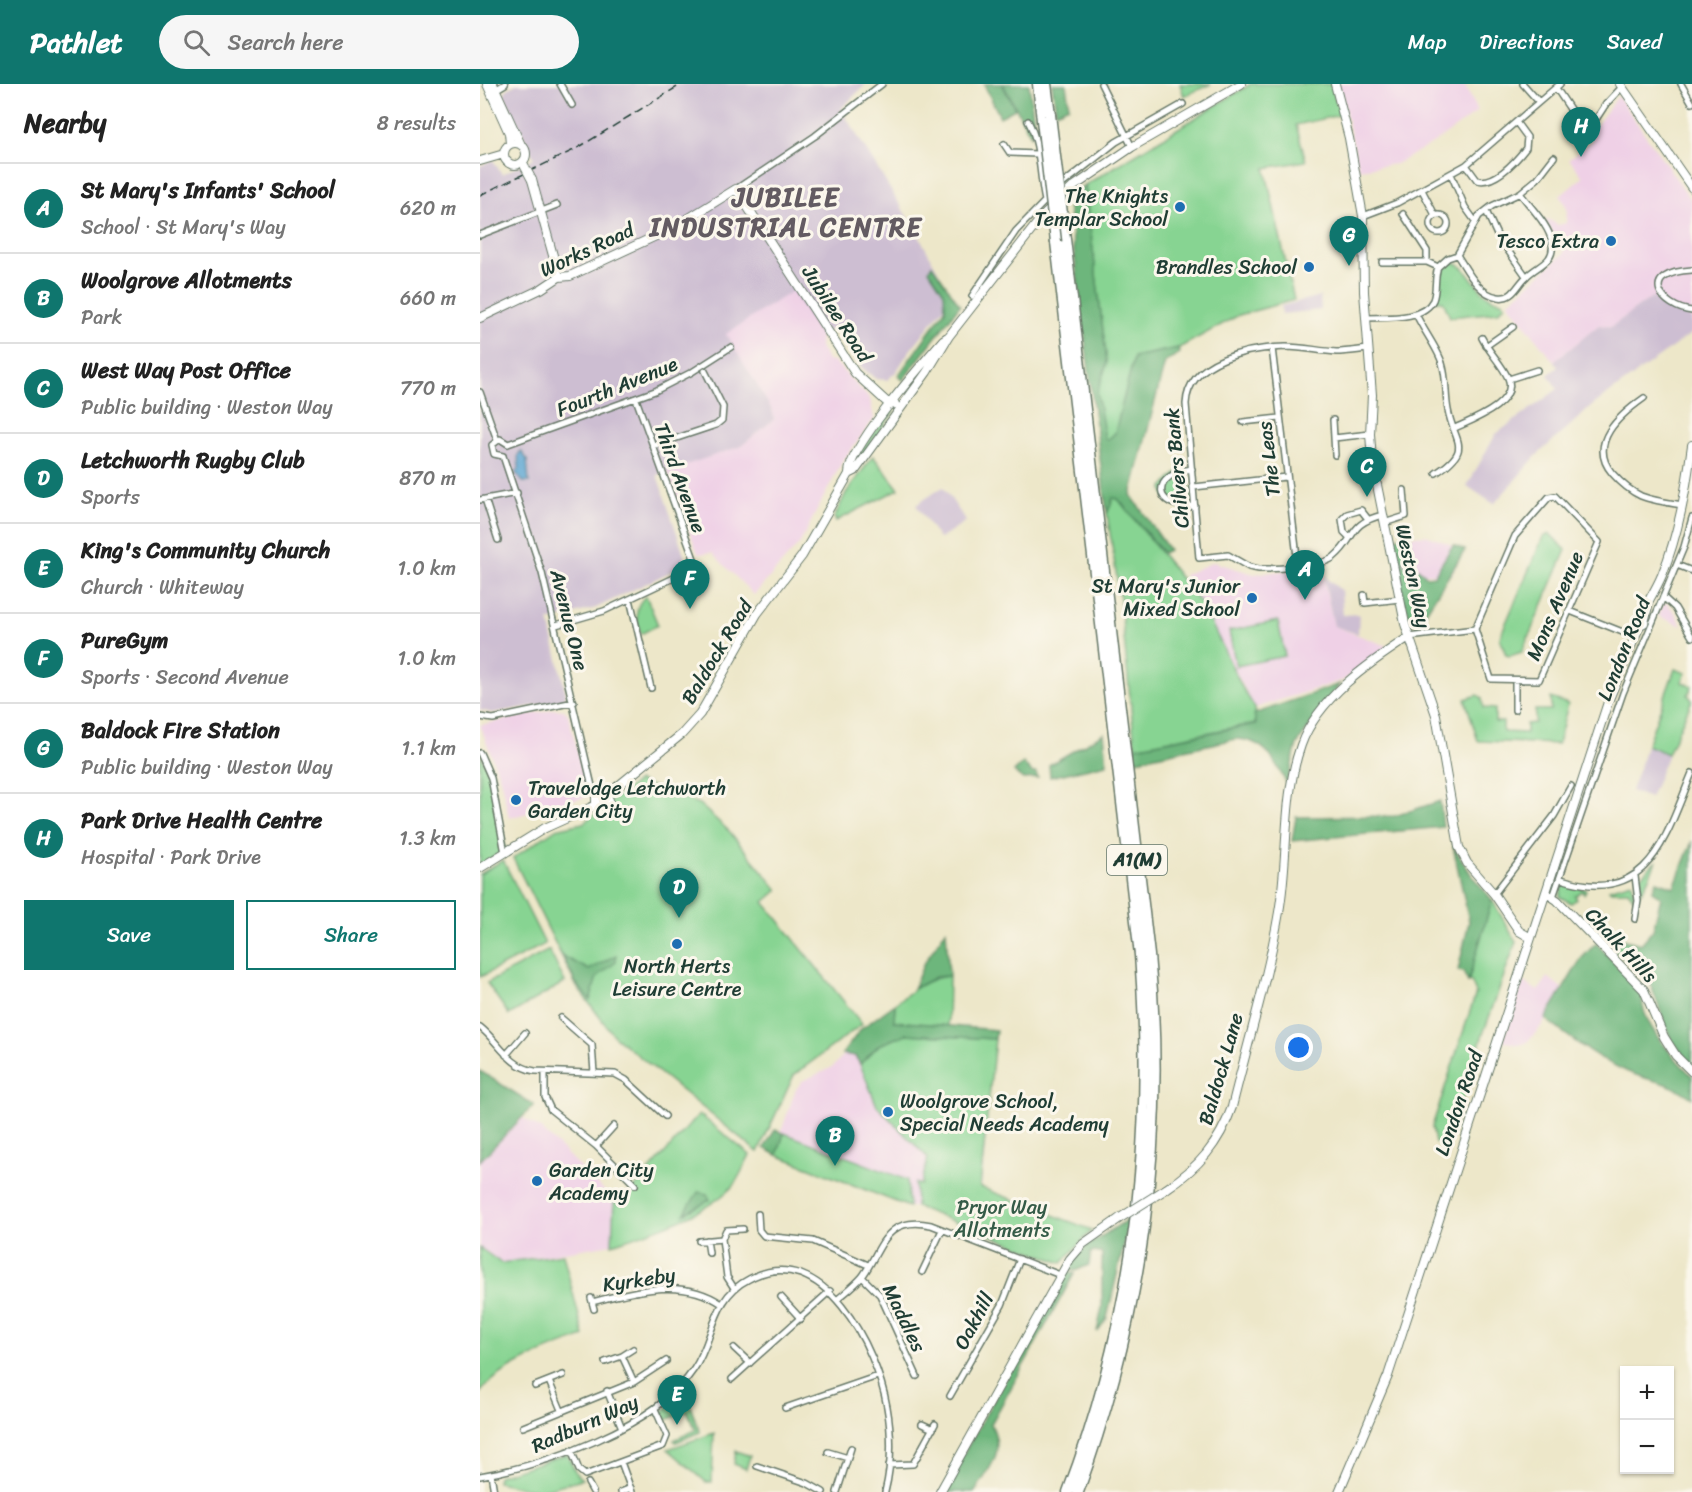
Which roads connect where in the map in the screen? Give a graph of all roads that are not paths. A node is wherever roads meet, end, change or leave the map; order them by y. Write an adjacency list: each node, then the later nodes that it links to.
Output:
1 (505, 84): 13 (street)
2 (560, 84): 17 (street)
3 (882, 84): 36 (street, Works Road)
4 (1038, 84): 18 (highway, A1(M))
5 (1047, 84): 18 (highway, A1(M))
6 (1101, 84): 23 (street)
7 (1241, 84): 27 (street, Baldock Road)
8 (1335, 84): 45 (street, Weston Way)
9 (1523, 84): 14 (street)
10 (1681, 84): 15 (street)
11 (1558, 86): 14 (street); 20 (street)
12 (1621, 86): 22 (street); 35 (street)
13 (492, 87): 24 (street); 26 (street)
14 (1539, 102): 21 (street)
15 (1692, 103)
16 (1183, 104): 23 (street)
17 (572, 105)
18 (1046, 117): 206 (highway, A1(M), bridge); 207 (highway, A1(M), bridge)
19 (1028, 121): 29 (street)
20 (1585, 121)
21 (1516, 122): 33 (street); 33 (street)
22 (1589, 130)
23 (1125, 136): 27 (street); 39 (street)
24 (510, 144): 26 (street); 28 (street)
25 (1004, 144): 29 (street)
26 (521, 145): 32 (street)
27 (1132, 147): 49 (street, Baldock Road)
28 (504, 154): 31 (street); 32 (street)
29 (1037, 154): 39 (street)
30 (1554, 157): 38 (street)
31 (480, 161)
32 (523, 164): 41 (street, bridge)
33 (1466, 165): 34 (street)
34 (1451, 174): 37 (street); 46 (street)
35 (1692, 188)
36 (736, 189): 56 (street, Works Road); 74 (street, Jubilee Road)
37 (1422, 190): 44 (street); 45 (street)
38 (1520, 193): 42 (street); 55 (street)
39 (1045, 201): 47 (street)
40 (557, 206): 41 (street)
41 (542, 211): 48 (street); 56 (street)
42 (1486, 211): 46 (street); 55 (street)
43 (1403, 214): 52 (street)
44 (1435, 215)
45 (1363, 216): 61 (street, Weston Way)
46 (1474, 221): 50 (street)
47 (1016, 231): 49 (street); 57 (street)
48 (480, 235)
49 (1024, 238): 74 (street, Baldock Road)
50 (1457, 255): 53 (street); 55 (street)
51 (1382, 262): 52 (street)
52 (1427, 262): 53 (street)
53 (1438, 267): 59 (street)
54 (1692, 270): 58 (street)
55 (1526, 276)
56 (559, 277): 60 (street, Works Road)
57 (972, 296)
58 (1692, 311)
59 (1416, 314): 61 (street); 78 (street)
60 (480, 318)
61 (1366, 318): 67 (street, Weston Way)
62 (1513, 327): 64 (street)
63 (1482, 338): 64 (street)
64 (1486, 346): 70 (street)
65 (731, 347): 73 (street, Fourth Avenue)
66 (1272, 348): 67 (street, Chilvers Bank); 75 (street, The Leas); 87 (street, Chilvers Bank)
67 (1369, 349): 79 (street, Weston Way)
68 (1537, 370): 70 (street)
69 (705, 371): 84 (street)
70 (1509, 379): 78 (street)
71 (480, 392): 81 (street)
72 (1644, 398): 95 (street)
73 (636, 399): 82 (street, Fourth Avenue); 84 (street, Third Avenue)
74 (896, 403): 127 (street, Baldock Road)
75 (1280, 418): 77 (street); 89 (street, The Leas)
76 (1332, 420): 80 (street)
77 (1243, 422)
78 (1455, 428): 88 (street)
79 (1370, 434): 80 (street); 99 (street, Weston Way)
80 (1334, 438): 85 (street)
81 (497, 440): 82 (street); 86 (street)
82 (508, 444): 86 (street)
83 (1692, 445): 93 (street, London Road)
84 (652, 446): 109 (street, Third Avenue)
85 (1335, 455)
86 (503, 456): 92 (street, Avenue One)
87 (1192, 468): 90 (street, Chilvers Bank); 96 (street)
88 (1436, 473)
89 (1286, 477): 90 (street); 102 (street, The Leas)
90 (1194, 487): 96 (street, Chilvers Bank)
91 (1404, 490): 99 (street)
92 (517, 493): 94 (street); 112 (street, Avenue One)
93 (1688, 496): 95 (street, London Road)
94 (483, 499): 101 (street)
95 (1683, 505): 105 (street, London Road)
96 (1195, 506): 102 (street, Chilvers Bank)
97 (1692, 518): 103 (street, London Road)
98 (1368, 519): 99 (street); 100 (street); 100 (street)
99 (1384, 519): 110 (street, Weston Way)
100 (1349, 537): 102 (street)
101 (498, 540)
102 (1298, 565)
103 (1677, 565): 104 (street); 106 (street, London Road)
104 (1692, 572)
105 (1659, 582): 106 (street, London Road); 116 (street, London Road)
106 (1668, 585): 108 (street, London Road)
107 (1364, 595): 110 (street)
108 (1663, 597): 115 (street); 123 (street, London Road)
109 (630, 599): 112 (street); 118 (street)
110 (1400, 599): 114 (street, Weston Way)
111 (1570, 611): 113 (street, Mons Avenue); 116 (street); 117 (street, Mons Avenue)
112 (556, 625): 119 (street, Avenue One)
113 (1475, 628): 114 (street); 117 (street)
114 (1409, 637): 133 (street, Weston Way); 158 (street, Baldock Lane, bridge)
115 (1692, 637)
116 (1635, 638): 122 (street, London Road)
117 (1515, 680): 120 (street)
118 (651, 688)
119 (573, 702): 121 (street); 127 (street, Avenue One)
120 (1515, 710)
121 (480, 717)
122 (1602, 722): 123 (street, London Road); 134 (street, London Road)
123 (1612, 725): 132 (street, London Road)
124 (480, 753): 129 (street)
125 (1692, 773): 131 (street)
126 (1571, 786): 133 (street)
127 (603, 794): 128 (street); 128 (street)
128 (596, 805): 129 (street)
129 (505, 853): 130 (street)
130 (480, 868)
131 (1635, 876): 132 (street); 135 (street)
132 (1561, 879): 134 (street, London Road)
133 (1494, 894): 136 (street, Weston Way)
134 (1549, 895): 136 (street, London Road); 142 (street, Chalk Hills)
135 (1635, 919)
136 (1531, 938): 208 (street, London Road)
137 (561, 1018): 143 (street)
138 (480, 1027): 140 (street)
139 (525, 1033): 140 (street)
140 (506, 1055): 141 (street)
141 (544, 1071): 143 (street); 146 (street)
142 (1692, 1072)
143 (594, 1073): 144 (street)
144 (667, 1116)
145 (614, 1126): 146 (street)
146 (596, 1146): 147 (street)
147 (638, 1177)
148 (758, 1214): 156 (street)
149 (743, 1229): 151 (street)
150 (942, 1230): 155 (street); 156 (street); 157 (street)
151 (722, 1239): 152 (street); 160 (street)
152 (707, 1240): 153 (street); 154 (street)
153 (699, 1242)
154 (709, 1252)
155 (1020, 1259): 158 (street); 181 (street, Oakhill)
156 (868, 1265): 159 (street)
157 (922, 1272)
158 (1060, 1275): 205 (street, Baldock Lane)
159 (862, 1276): 163 (street); 175 (street, Maddles)
160 (734, 1288): 161 (street, Radburn Way); 164 (street, Radburn Way)
161 (830, 1292): 163 (street, Radburn Way); 166 (street)
162 (781, 1297): 166 (street)
163 (838, 1299): 174 (street, Radburn Way)
164 (722, 1304): 165 (street, Kyrkeby); 183 (street, Radburn Way)
165 (594, 1309)
166 (801, 1319): 172 (street)
167 (633, 1348): 169 (street)
168 (734, 1348): 172 (street)
169 (622, 1356): 171 (street); 178 (street)
170 (666, 1361): 178 (street)
171 (605, 1362)
172 (750, 1363): 176 (street)
173 (563, 1375): 177 (street)
174 (879, 1376): 182 (street); 193 (street, Radburn Way)
175 (916, 1376)
176 (732, 1379)
177 (549, 1381): 179 (street); 184 (street)
178 (634, 1382): 180 (street)
179 (535, 1386)
180 (607, 1391): 184 (street); 187 (street)
181 (950, 1396)
182 (785, 1408)
183 (655, 1409): 187 (street, Radburn Way); 192 (street)
184 (561, 1410): 186 (street)
185 (922, 1424): 193 (street)
186 (523, 1427)
187 (622, 1428): 189 (street, Radburn Way)
188 (851, 1448): 191 (street)
189 (571, 1450): 192 (street); 195 (street, Radburn Way)
190 (828, 1452): 191 (street)
191 (848, 1458): 203 (street)
192 (621, 1462): 198 (street)
193 (889, 1465): 204 (street, Radburn Way)
194 (758, 1466): 202 (street)
195 (491, 1474): 196 (street, Radburn Way); 199 (street)
196 (480, 1476)
197 (588, 1483): 200 (street)
198 (632, 1490): 201 (street)
199 (494, 1492)
200 (593, 1492)
201 (621, 1492)
202 (823, 1492)
203 (837, 1492)
204 (885, 1492)
205 (940, 1492)
206 (1068, 1492)
207 (1077, 1492)
208 (1339, 1492)

